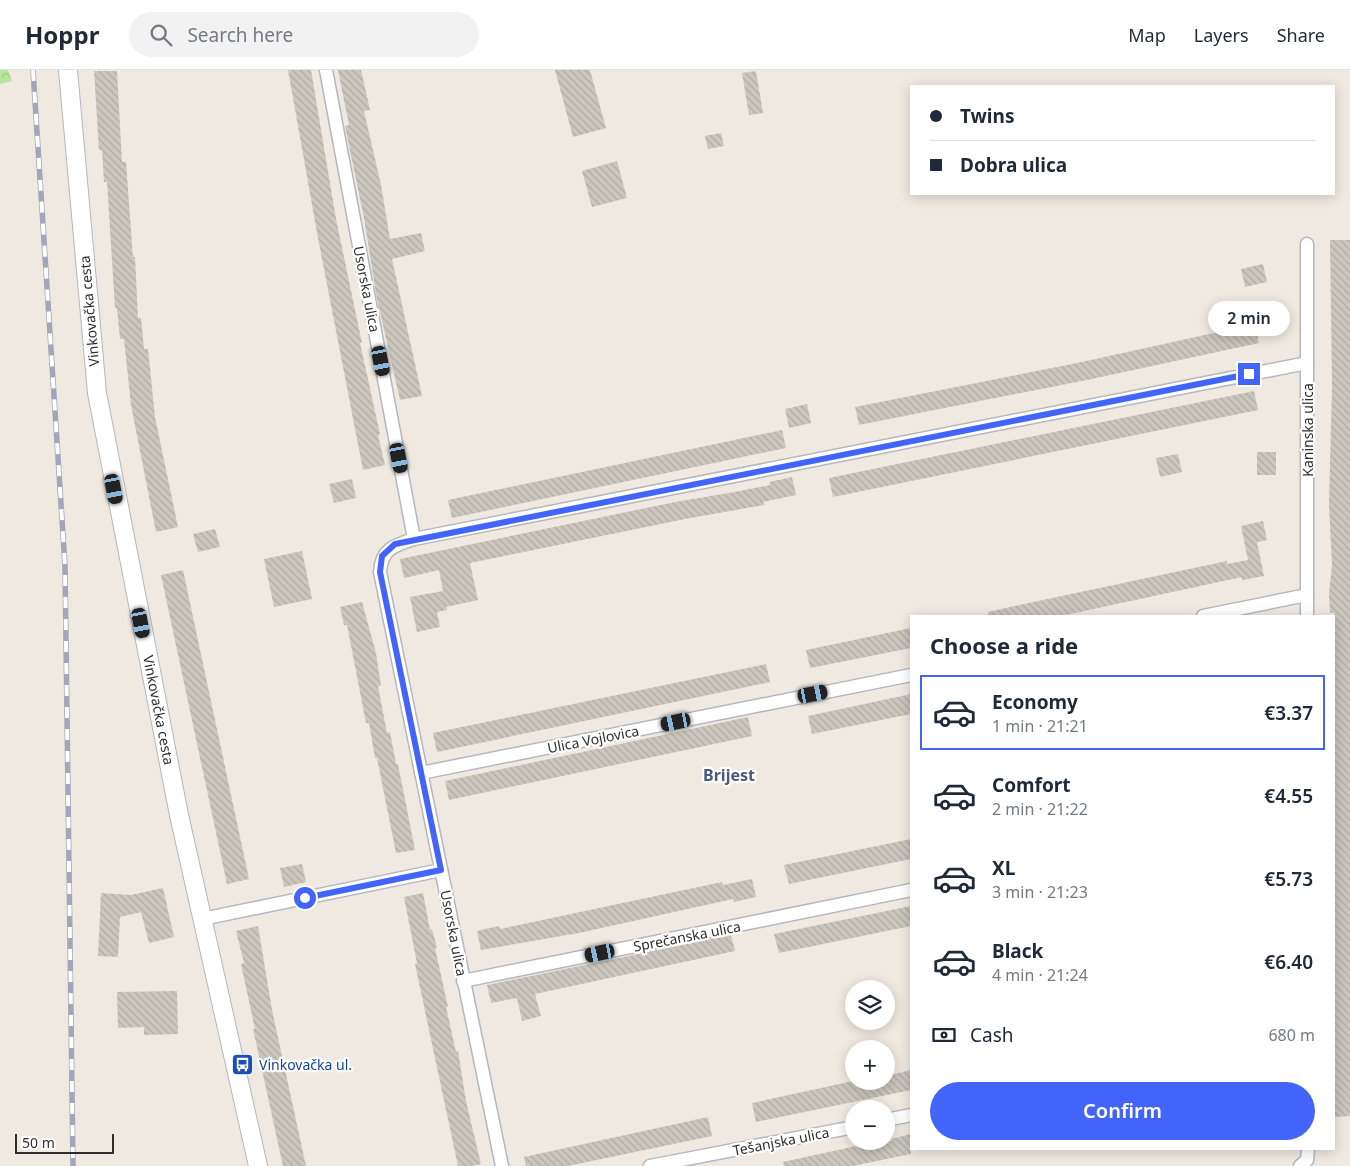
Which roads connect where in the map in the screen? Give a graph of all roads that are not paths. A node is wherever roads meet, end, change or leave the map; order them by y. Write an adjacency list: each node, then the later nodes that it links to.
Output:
1 (68, 70): 13 (main road, Vinkovačka cesta)
2 (326, 70): 5 (street, Usorska ulica)
3 (1307, 244): 4 (street, Kaninska ulica)
4 (1307, 363): 5 (street); 6 (street, Kaninska ulica)
5 (414, 539): 10 (street, Usorska ulica)
6 (1307, 595): 7 (street); 8 (street, Kaninska ulica)
7 (1208, 615)
8 (1307, 615)
9 (910, 675): 10 (street, Ulica Vojlovica)
10 (421, 773): 11 (street, Usorska ulica)
11 (441, 870): 13 (street); 14 (street, Usorska ulica)
12 (910, 890): 14 (street, Sprečanska ulica)
13 (202, 919): 19 (main road, Vinkovačka cesta)
14 (463, 981): 20 (street, Usorska ulica)
15 (910, 1116): 16 (street)
16 (895, 1119)
17 (845, 1129): 21 (street, Tešanjska ulica)
18 (1308, 1150): 22 (street)
19 (258, 1166)
20 (502, 1166)
21 (650, 1166)
22 (1300, 1166)

